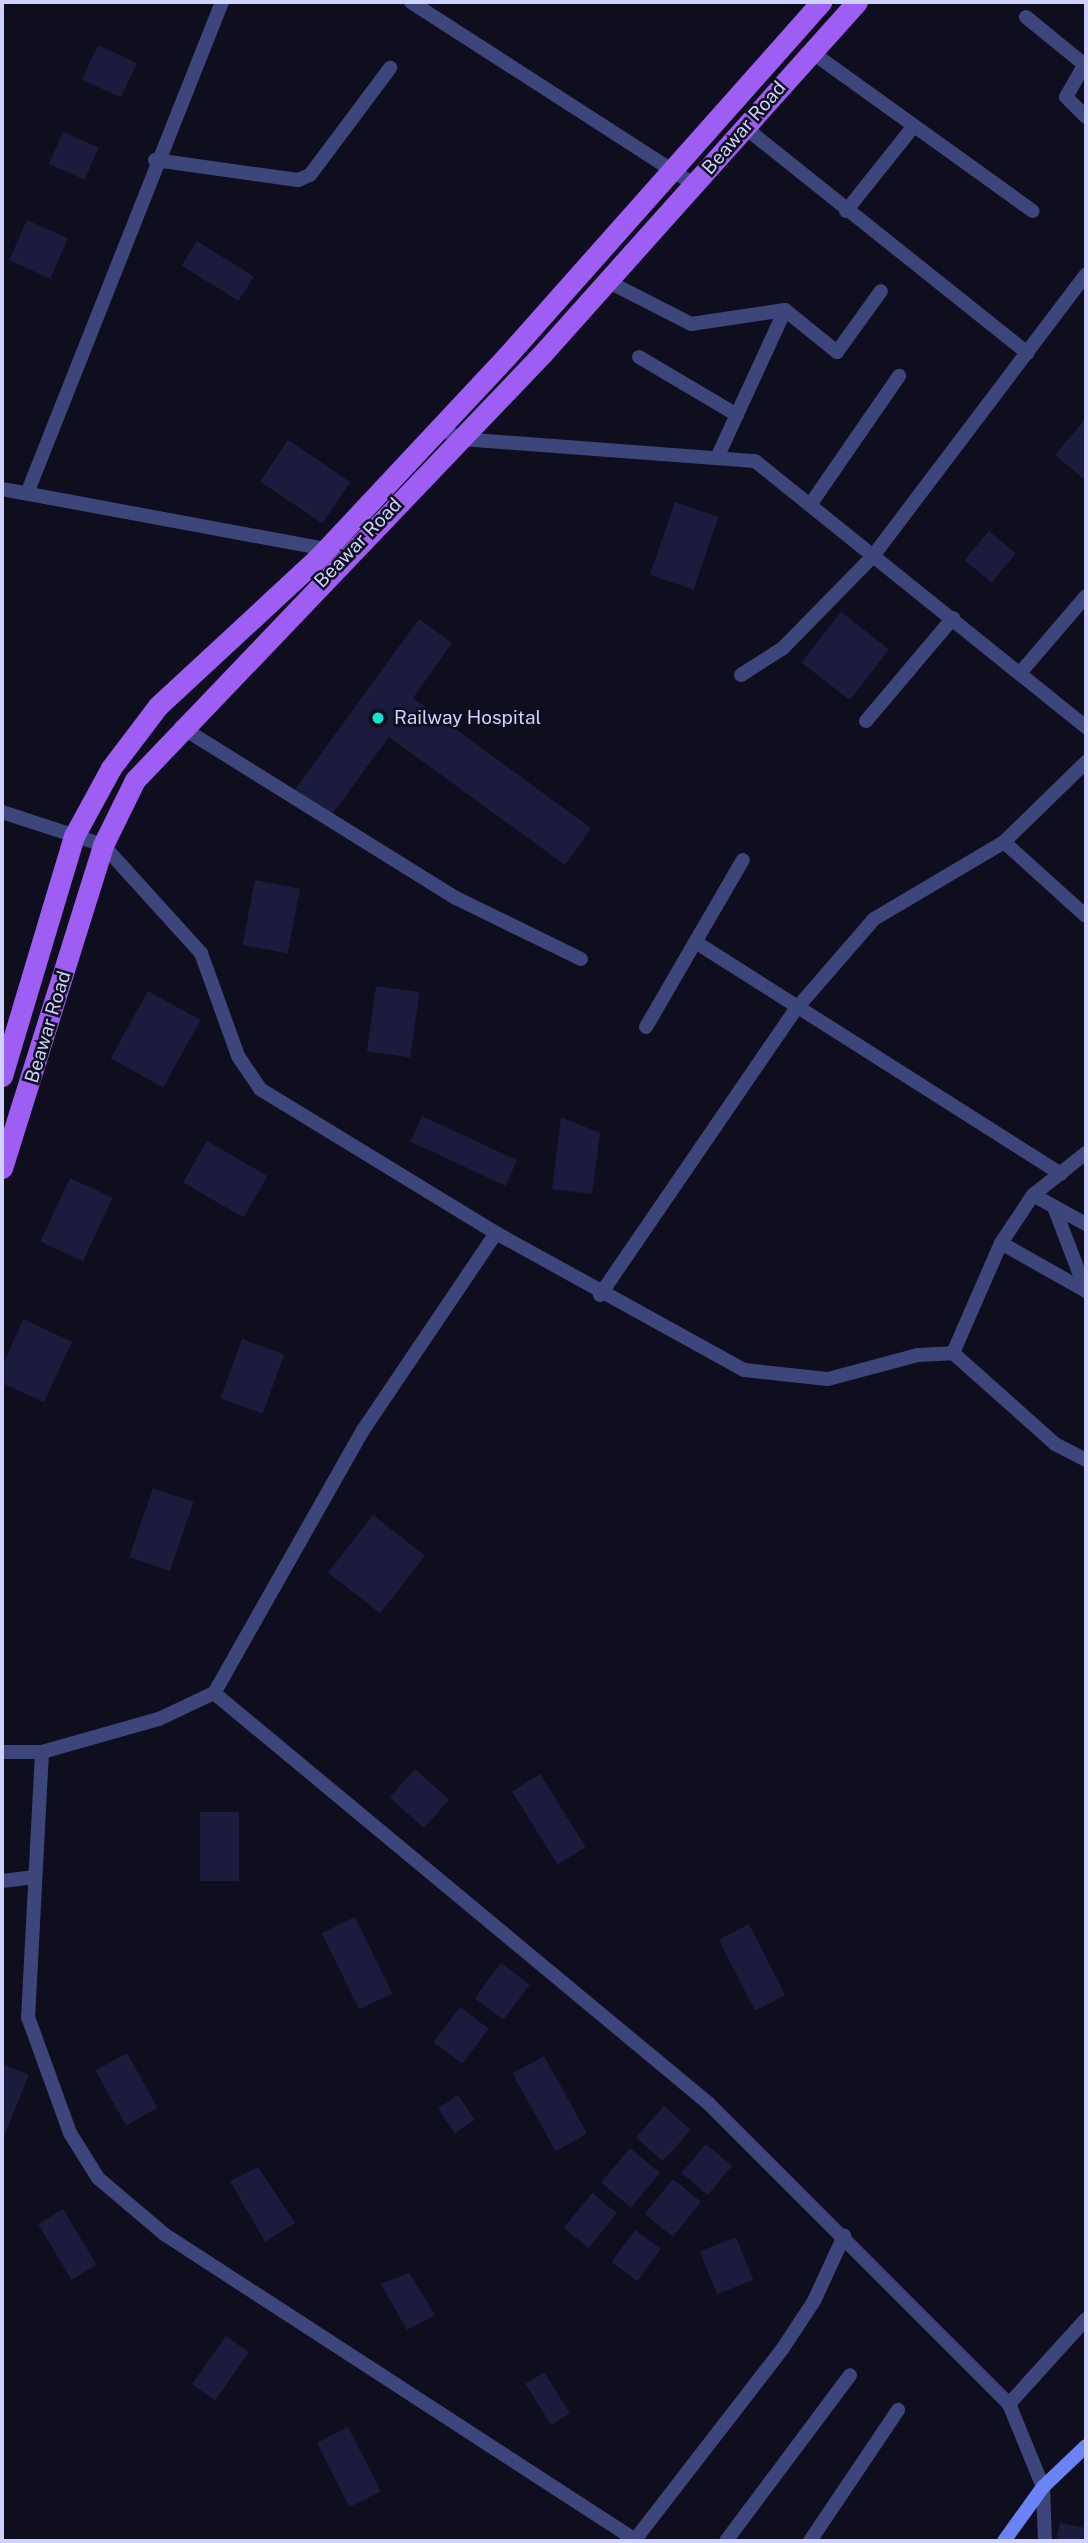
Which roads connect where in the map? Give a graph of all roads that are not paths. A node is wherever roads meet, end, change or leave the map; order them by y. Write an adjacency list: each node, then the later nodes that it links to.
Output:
1 (222, 2): 12 (street)
2 (411, 2): 13 (street)
3 (821, 2): 13 (main road, Beawar Road)
4 (857, 2): 6 (main road, Beawar Road)
5 (1026, 16): 7 (street)
6 (810, 51): 10 (main road, Beawar Road); 11 (street)
7 (1086, 64): 9 (street)
8 (390, 68): 12 (street)
9 (1086, 117)
10 (743, 126): 14 (main road, Beawar Road); 15 (street)
11 (913, 127): 15 (street); 16 (street)
12 (155, 160): 29 (street)
13 (671, 166): 14 (street); 25 (main road, Beawar Road)
14 (695, 185): 18 (main road, Beawar Road)
15 (846, 211): 21 (street)
16 (1033, 211)
17 (1086, 274): 21 (street)
18 (607, 281): 20 (street); 26 (main road, Beawar Road)
19 (881, 291): 20 (street)
20 (785, 310): 24 (street)
21 (1027, 353): 32 (street)
22 (639, 357): 24 (street)
23 (899, 376): 30 (street)
24 (737, 415): 27 (street)
25 (439, 428): 26 (street); 31 (main road, Beawar Road)
26 (461, 439): 27 (street); 31 (main road, Beawar Road)
27 (718, 456): 30 (street)
28 (2, 489): 29 (street)
29 (28, 491): 31 (street)
30 (810, 505): 32 (street)
31 (328, 556): 34 (main road, Beawar Road)
32 (873, 556): 35 (street); 37 (street)
33 (1086, 596): 36 (street)
34 (286, 604): 39 (main road, Beawar Road); 43 (main road, Beawar Road)
35 (953, 618): 36 (street); 38 (street)
36 (1020, 673): 40 (street)
37 (741, 675)
38 (866, 722)
39 (181, 727): 45 (main road, Beawar Road); 49 (street)
40 (1086, 727)
41 (1086, 762): 44 (street)
42 (2, 812): 43 (street)
43 (74, 836): 45 (street); 52 (main road, Beawar Road)
44 (1004, 842): 47 (street); 50 (street)
45 (103, 845): 54 (main road, Beawar Road); 59 (street)
46 (743, 860): 48 (street)
47 (1086, 916)
48 (697, 943): 50 (street); 51 (street)
49 (581, 959)
50 (796, 1009): 55 (street); 62 (street)
51 (646, 1027)
52 (2, 1076)
53 (1086, 1153): 55 (street)
54 (2, 1168)
55 (1061, 1174): 56 (street)
56 (1033, 1195): 57 (street); 60 (street)
57 (1054, 1207): 58 (street); 61 (street)
58 (1086, 1224)
59 (496, 1233): 62 (street); 65 (street)
60 (1001, 1243): 61 (street); 63 (street)
61 (1086, 1291)
62 (600, 1295): 63 (street)
63 (953, 1353): 64 (street)
64 (1086, 1460)
65 (214, 1693): 67 (street); 70 (street)
66 (2, 1752): 67 (street)
67 (42, 1752): 68 (street)
68 (33, 1877): 69 (street); 77 (street)
69 (2, 1881)
70 (844, 2236): 73 (street); 77 (street)
71 (1086, 2319): 73 (street)
72 (850, 2375): 78 (street)
73 (1009, 2403): 76 (street)
74 (898, 2410): 79 (street)
75 (1086, 2446): 76 (street)
76 (1043, 2487): 80 (street); 81 (street)
77 (636, 2541)
78 (726, 2541)
79 (810, 2541)
80 (1004, 2541)
81 (1045, 2541)

